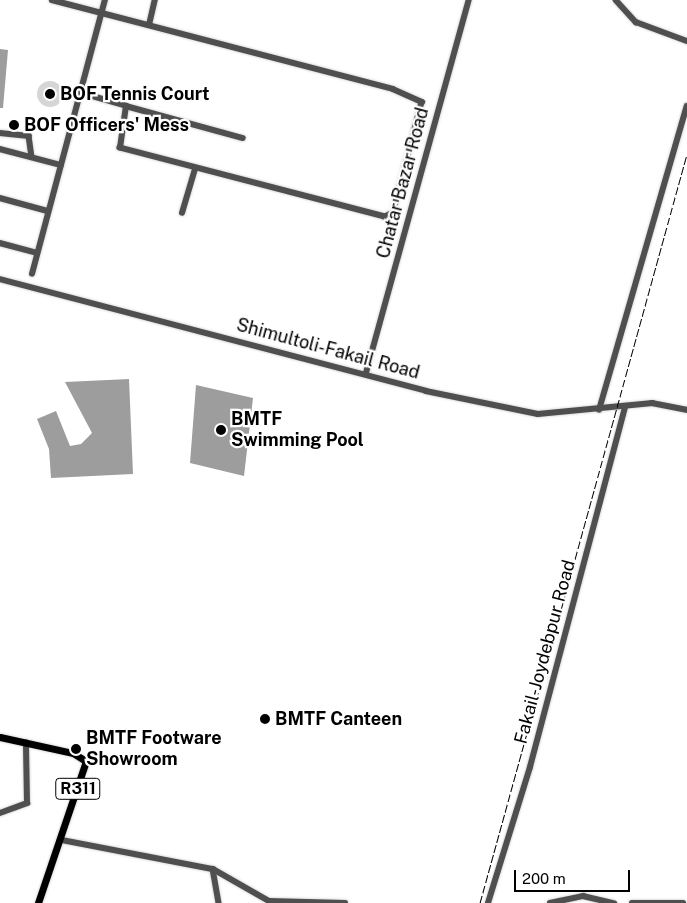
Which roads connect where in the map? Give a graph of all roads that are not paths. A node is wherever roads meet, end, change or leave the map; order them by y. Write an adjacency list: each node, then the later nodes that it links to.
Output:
1 (52, 0): 6 (street)
2 (105, 0): 6 (street)
3 (156, 0): 7 (street)
4 (469, 0): 25 (street, Chatar Bazar Road)
5 (616, 0): 8 (street)
6 (102, 13): 7 (street); 9 (street)
7 (149, 25): 17 (street)
8 (687, 41)
9 (80, 93): 10 (street); 16 (street)
10 (126, 106): 13 (street); 17 (street)
11 (687, 106): 27 (street)
12 (0, 133): 15 (street)
13 (242, 138)
14 (0, 149): 15 (street)
15 (32, 157): 16 (street)
16 (60, 165): 19 (street)
17 (195, 169): 20 (street)
18 (0, 198): 19 (street)
19 (48, 211): 22 (street)
20 (182, 213)
21 (0, 243): 22 (street)
22 (37, 253): 23 (street)
23 (32, 274)
24 (0, 279): 25 (street, Shimultoli-Fakail Road)
25 (366, 373): 27 (street, Shimultoli-Fakail Road)
26 (625, 408): 27 (street, Shimultoli-Fakail Road); 28 (street, Shimultoli-Fakail Road); 37 (street, Fakail-Joydebpur Road)
27 (599, 410)
28 (687, 410)
29 (0, 737): 30 (main road, R311)
30 (26, 743): 31 (street); 32 (main road, R311)
31 (0, 813)
32 (62, 840): 33 (street); 34 (main road, R311)
33 (213, 869): 35 (street); 36 (street)
34 (38, 903)
35 (219, 903)
36 (345, 903)
37 (488, 903)
38 (550, 903): 39 (street)
39 (614, 903)
40 (632, 903): 41 (street)
41 (683, 903)

